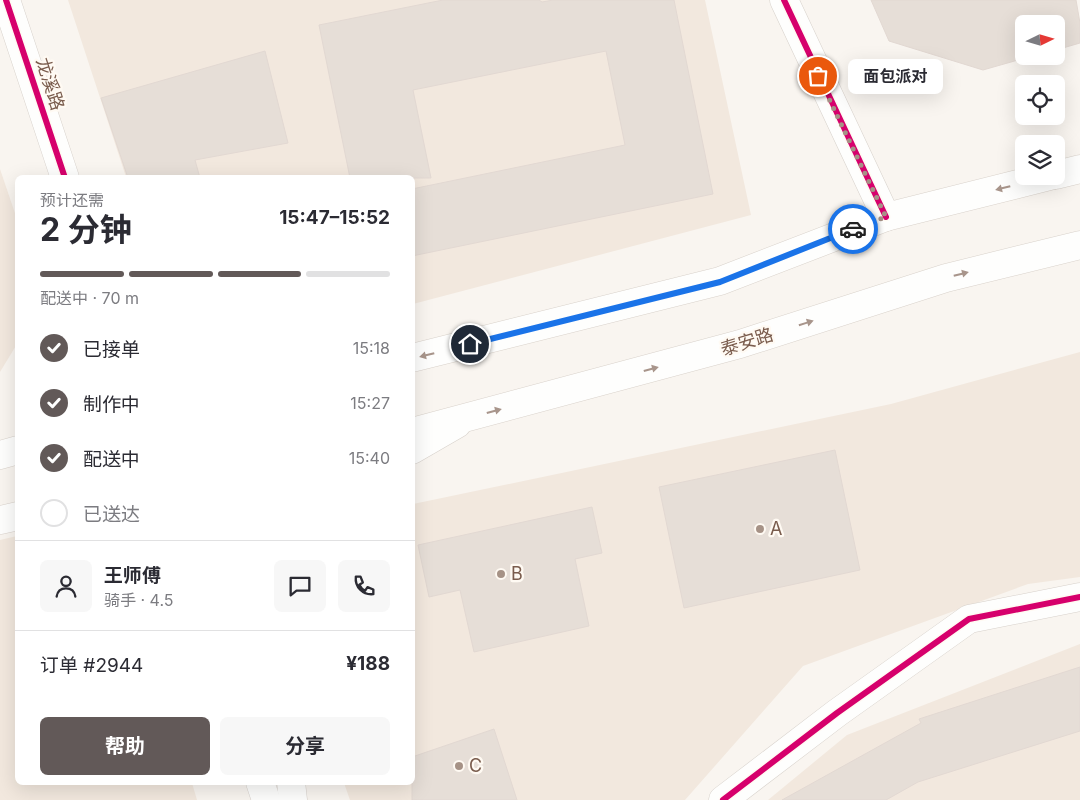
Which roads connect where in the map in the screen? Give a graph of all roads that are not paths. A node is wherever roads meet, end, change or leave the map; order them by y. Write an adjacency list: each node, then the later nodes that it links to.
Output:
1 (6, 0): 5 (main road, 龙溪路)
2 (784, 0): 7 (main road)
3 (1080, 169): 4 (main road)
4 (1065, 173)
5 (64, 175)
6 (1015, 185): 7 (main road, one-way to 7)
7 (886, 217): 9 (main road, one-way to 9)
8 (1080, 245): 10 (main road, 泰安路, one-way to 8)
9 (415, 357)
10 (466, 419): 11 (main road, 泰安路); 12 (main road)
11 (415, 431)
12 (415, 448)
13 (15, 451): 14 (main road)
14 (0, 455)
15 (15, 517): 16 (main road)
16 (0, 520)
17 (1080, 597): 22 (main road)
18 (261, 785): 20 (main road)
19 (291, 785): 21 (main road)
20 (266, 800)
21 (293, 800)
22 (723, 800)

